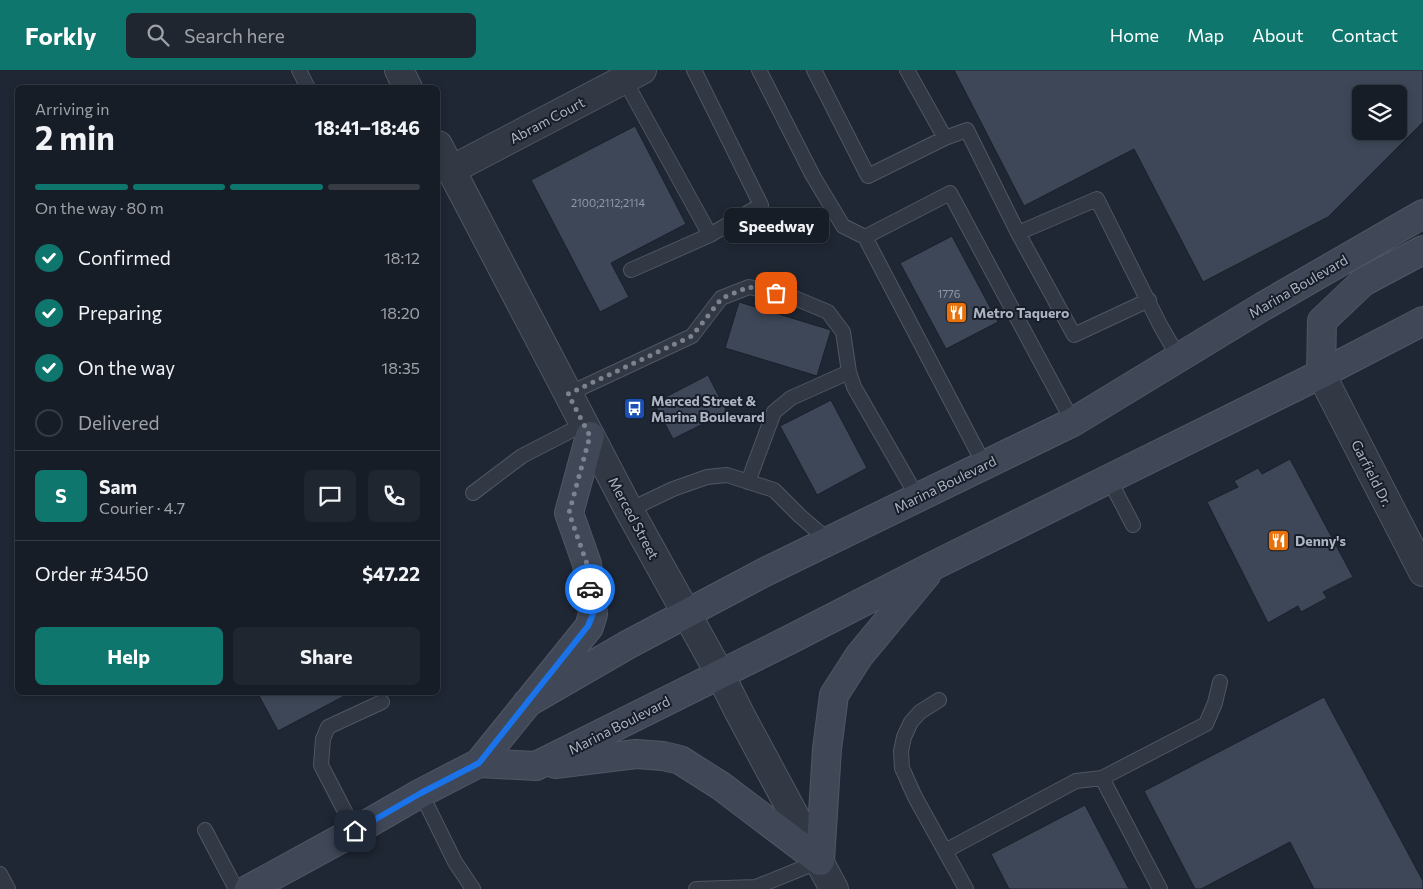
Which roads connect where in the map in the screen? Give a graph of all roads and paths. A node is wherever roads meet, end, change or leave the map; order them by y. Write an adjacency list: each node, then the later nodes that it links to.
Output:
1 (299, 70): 8 (lane)
2 (399, 70): 9 (street)
3 (694, 70): 15 (lane)
4 (759, 70): 16 (lane)
5 (814, 70): 10 (lane)
6 (907, 70): 10 (lane)
7 (633, 75): 12 (street, Abram Court); 15 (lane)
8 (306, 85)
9 (406, 85)
10 (945, 138): 14 (lane)
11 (440, 155): 12 (street, Merced Street)
12 (444, 174): 24 (street, Merced Street)
13 (1423, 214): 21 (main road, Marina Boulevard)
14 (1018, 234): 19 (lane); 19 (lane)
15 (710, 236): 18 (lane)
16 (865, 236): 25 (lane); 27 (lane)
17 (1423, 250): 23 (main road)
18 (631, 270)
19 (1149, 300): 21 (lane)
20 (1423, 321): 23 (main road, Marina Boulevard)
21 (1178, 358): 25 (main road, Marina Boulevard)
22 (849, 372): 24 (lane); 29 (lane); 31 (lane)
23 (1321, 374): 28 (main road, Marina Boulevard); 36 (street, Garfield Dr.)
24 (568, 394): 26 (street, Merced Street)
25 (1073, 422): 27 (main road, Marina Boulevard)
26 (587, 430): 30 (lane); 32 (street, Merced Street); 42 (main road)
27 (984, 464): 31 (main road, Marina Boulevard)
28 (1109, 479): 33 (lane); 35 (main road, Marina Boulevard)
29 (748, 482): 32 (lane); 34 (lane)
30 (474, 494)
31 (918, 498): 34 (main road, Marina Boulevard)
32 (629, 510): 37 (street, Merced Street)
33 (1133, 525)
34 (829, 541): 37 (main road, Marina Boulevard)
35 (933, 566): 38 (main road, Marina Boulevard); 50 (main road)
36 (1423, 572)
37 (686, 615): 38 (street, Merced Street); 42 (main road, Marina Boulevard)
38 (720, 674): 44 (main road, Marina Boulevard); 50 (street, Merced Street)
39 (1220, 682): 45 (lane)
40 (939, 700): 49 (lane)
41 (382, 702): 48 (lane)
42 (527, 703): 43 (main road, Marina Boulevard)
43 (479, 763): 44 (main road, Marina Boulevard); 46 (main road, Marina Boulevard)
44 (536, 766): 50 (main road)
45 (1102, 778): 49 (lane); 60 (lane)
46 (421, 793): 48 (main road, Marina Boulevard); 56 (lane)
47 (206, 830): 54 (lane)
48 (355, 831): 55 (main road, Marina Boulevard)
49 (945, 851): 59 (lane)
50 (820, 862): 52 (lane); 58 (street, Merced Street)
51 (0, 874): 53 (lane)
52 (755, 888): 57 (lane)
53 (8, 889)
54 (236, 889)
55 (249, 889)
56 (473, 889)
57 (696, 889)
58 (834, 889)
59 (966, 889)
60 (1160, 889)

